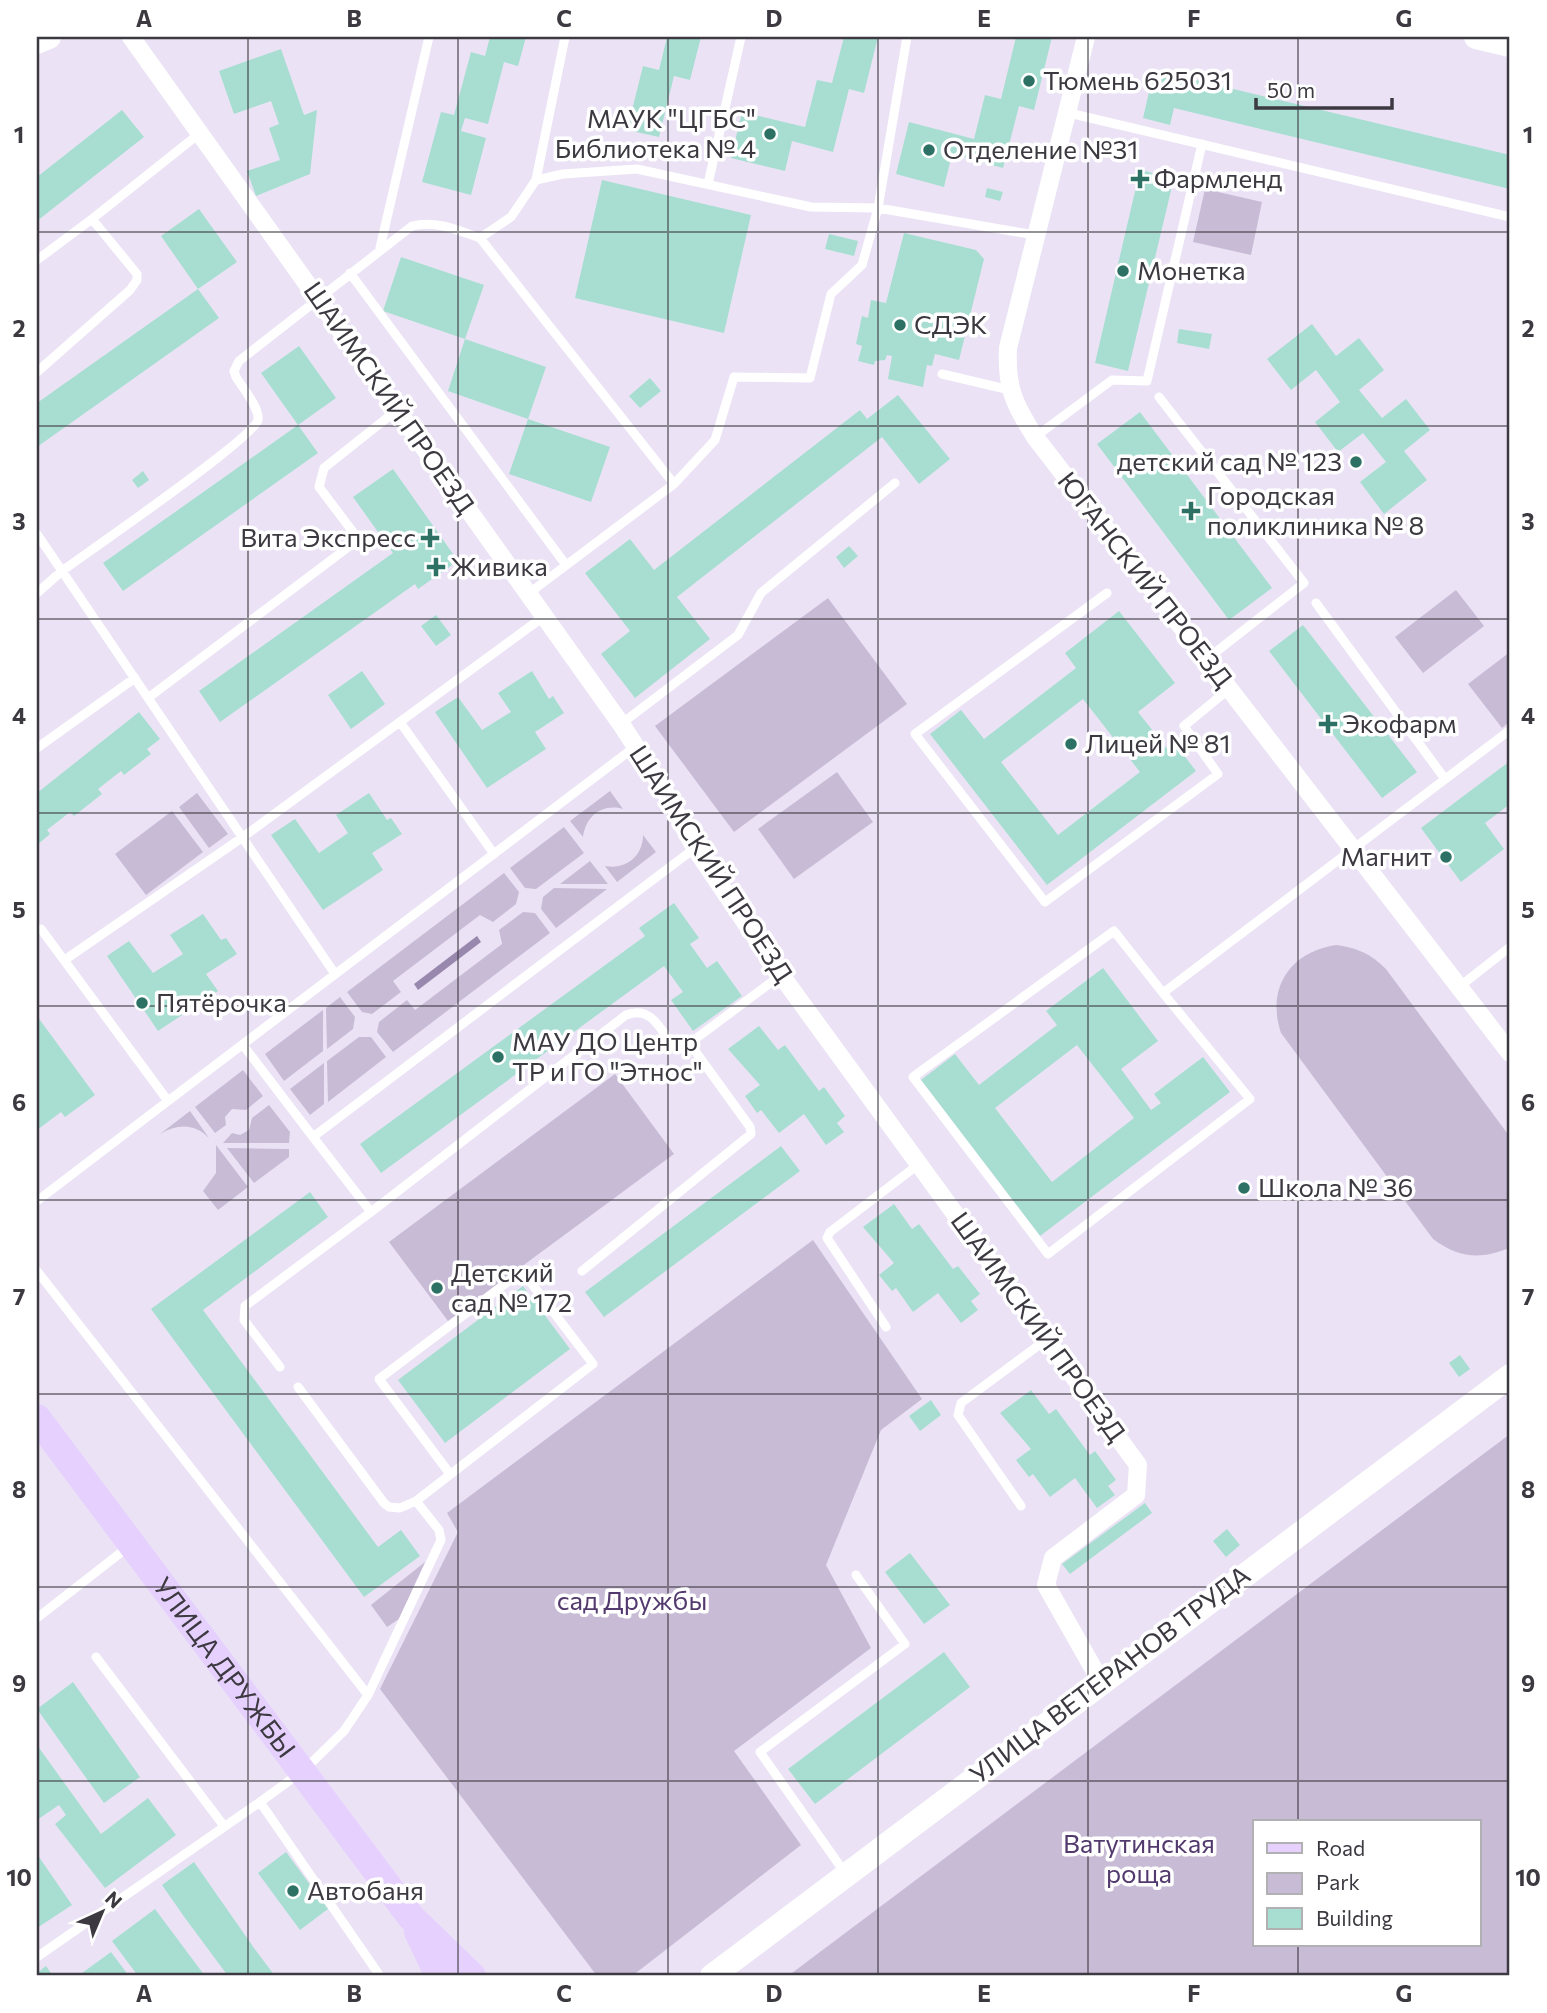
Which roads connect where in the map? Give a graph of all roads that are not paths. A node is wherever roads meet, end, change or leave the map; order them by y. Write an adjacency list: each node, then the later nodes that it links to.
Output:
1 (49, 37): 9 (main road)
2 (131, 37): 12 (street, ШАИМСКИЙ ПРОЕЗД)
3 (429, 37): 21 (lane)
4 (565, 37): 14 (lane)
5 (741, 37): 15 (lane)
6 (907, 37): 16 (lane)
7 (1086, 37): 11 (street, ЮГАНСКИЙ ПРОЕЗД)
8 (1476, 37): 10 (main road)
9 (37, 42)
10 (1510, 45)
11 (1069, 113): 13 (lane); 19 (street, ЮГАНСКИЙ ПРОЕЗД)
12 (201, 133): 18 (lane); 24 (street, ШАИМСКИЙ ПРОЕЗД)
13 (1202, 144): 17 (lane); 30 (lane)
14 (536, 180): 15 (lane); 20 (lane)
15 (708, 184): 16 (lane)
16 (878, 208): 19 (lane); 32 (lane)
17 (1510, 216)
18 (92, 219): 22 (lane); 25 (lane)
19 (1035, 235): 27 (street, ЮГАНСКИЙ ПРОЕЗД)
20 (480, 238): 21 (lane); 32 (lane)
21 (380, 248): 23 (lane)
22 (37, 260)
23 (350, 273): 24 (lane); 34 (lane)
24 (318, 299): 29 (street, ШАИМСКИЙ ПРОЕЗД); 35 (lane)
25 (37, 372)
26 (942, 374): 27 (lane)
27 (1010, 390): 30 (street, ЮГАНСКИЙ ПРОЕЗД)
28 (1159, 397): 41 (lane)
29 (397, 410): 38 (street, ШАИМСКИЙ ПРОЕЗД); 44 (lane)
30 (1035, 436): 41 (street, ЮГАНСКИЙ ПРОЕЗД)
31 (895, 483): 46 (lane)
32 (674, 484): 34 (lane)
33 (37, 534): 35 (lane)
34 (566, 565): 38 (lane)
35 (62, 571): 36 (lane); 42 (lane)
36 (37, 593)
37 (1107, 593): 43 (lane)
38 (528, 594): 40 (street, ШАИМСКИЙ ПРОЕЗД)
39 (1315, 603): 50 (lane)
40 (543, 617): 45 (lane); 46 (street, ШАИМСКИЙ ПРОЕЗД)
41 (1207, 659): 43 (street, ЮГАНСКИЙ ПРОЕЗД)
42 (135, 678): 44 (lane); 49 (lane)
43 (1229, 689): 53 (street, ЮГАНСКИЙ ПРОЕЗД)
44 (148, 698): 51 (lane)
45 (400, 722): 51 (lane); 54 (lane)
46 (621, 724): 48 (street, ШАИМСКИЙ ПРОЕЗД)
47 (1510, 730): 50 (lane)
48 (636, 746): 52 (street, ШАИМСКИЙ ПРОЕЗД); 54 (lane)
49 (37, 748)
50 (1445, 779): 53 (lane)
51 (243, 837): 57 (lane); 58 (lane)
52 (695, 848): 59 (street, ШАИМСКИЙ ПРОЕЗД); 66 (lane)
53 (1352, 848): 60 (street, ЮГАНСКИЙ ПРОЕЗД); 61 (lane)
54 (494, 854): 58 (lane)
55 (37, 929): 57 (lane)
56 (1510, 947): 60 (lane)
57 (66, 959): 65 (lane)
58 (335, 974): 63 (lane)
59 (781, 975): 62 (lane); 67 (street, ШАИМСКИЙ ПРОЕЗД)
60 (1459, 987): 64 (street, ЮГАНСКИЙ ПРОЕЗД)
61 (1163, 993): 61 (lane)
62 (690, 1044): 69 (lane); 71 (lane)
63 (243, 1045): 65 (lane); 66 (lane)
64 (1510, 1053)
65 (168, 1101): 68 (lane)
66 (313, 1137): 69 (lane)
67 (919, 1164): 72 (lane); 73 (street, ШАИМСКИЙ ПРОЕЗД)
68 (37, 1201)
69 (371, 1212): 74 (lane)
70 (37, 1271): 86 (lane)
71 (582, 1271)
72 (886, 1327)
73 (1048, 1338): 80 (lane); 85 (street, ШАИМСКИЙ ПРОЕЗД)
74 (281, 1367)
75 (1510, 1376): 85 (main road, УЛИЦА ВЕТЕРАНОВ ТРУДА)
76 (298, 1387): 79 (lane)
77 (37, 1418): 81 (main road, УЛИЦА ДРУЖБЫ)
78 (450, 1474): 78 (lane); 79 (lane)
79 (416, 1501): 86 (lane)
80 (1021, 1506)
81 (132, 1544): 83 (lane); 87 (main road, УЛИЦА ДРУЖБЫ)
82 (856, 1575): 90 (lane)
83 (37, 1618)
84 (96, 1657): 89 (lane)
85 (1101, 1682): 90 (main road, УЛИЦА ВЕТЕРАНОВ ТРУДА)
86 (368, 1695): 87 (lane)
87 (304, 1770): 88 (lane); 91 (main road, УЛИЦА ДРУЖБЫ)
88 (260, 1802): 89 (lane); 93 (lane)
89 (224, 1826): 92 (lane)
90 (846, 1875): 96 (main road, УЛИЦА ВЕТЕРАНОВ ТРУДА)
91 (411, 1917): 94 (main road, УЛИЦА ДРУЖБЫ); 95 (main road, УЛИЦА ДРУЖБЫ)
92 (37, 1957)
93 (380, 1976)
94 (439, 1976)
95 (472, 1976)
96 (712, 1976)

